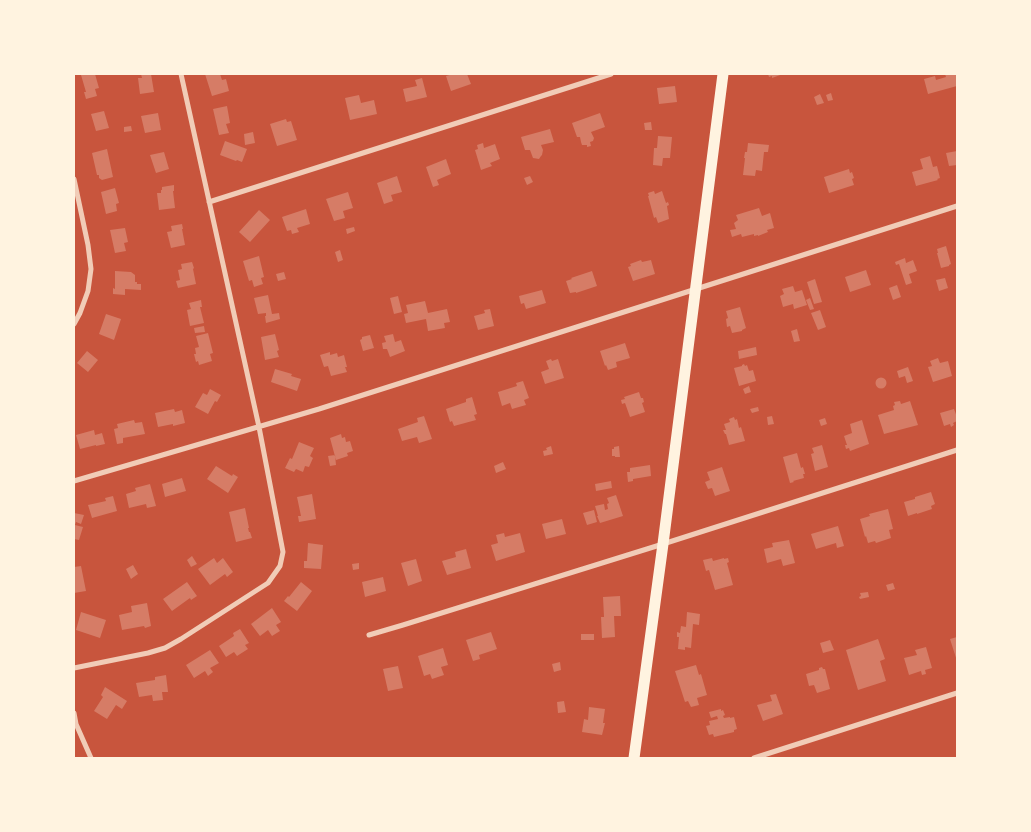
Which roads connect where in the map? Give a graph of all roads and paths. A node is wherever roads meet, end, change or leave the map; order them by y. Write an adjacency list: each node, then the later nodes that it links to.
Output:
1 (181, 74): 5 (street)
2 (611, 74): 5 (street)
3 (723, 74): 7 (main road)
4 (74, 179): 8 (street)
5 (209, 202): 9 (street)
6 (957, 206): 7 (street)
7 (694, 291): 9 (street); 12 (main road)
8 (74, 324)
9 (259, 427): 11 (street); 14 (street)
10 (957, 450): 12 (street)
11 (74, 481)
12 (663, 544): 13 (street); 18 (main road)
13 (369, 635)
14 (74, 668)
15 (957, 692): 19 (street)
16 (74, 713): 17 (street)
17 (90, 758)
18 (634, 758)
19 (754, 758)

